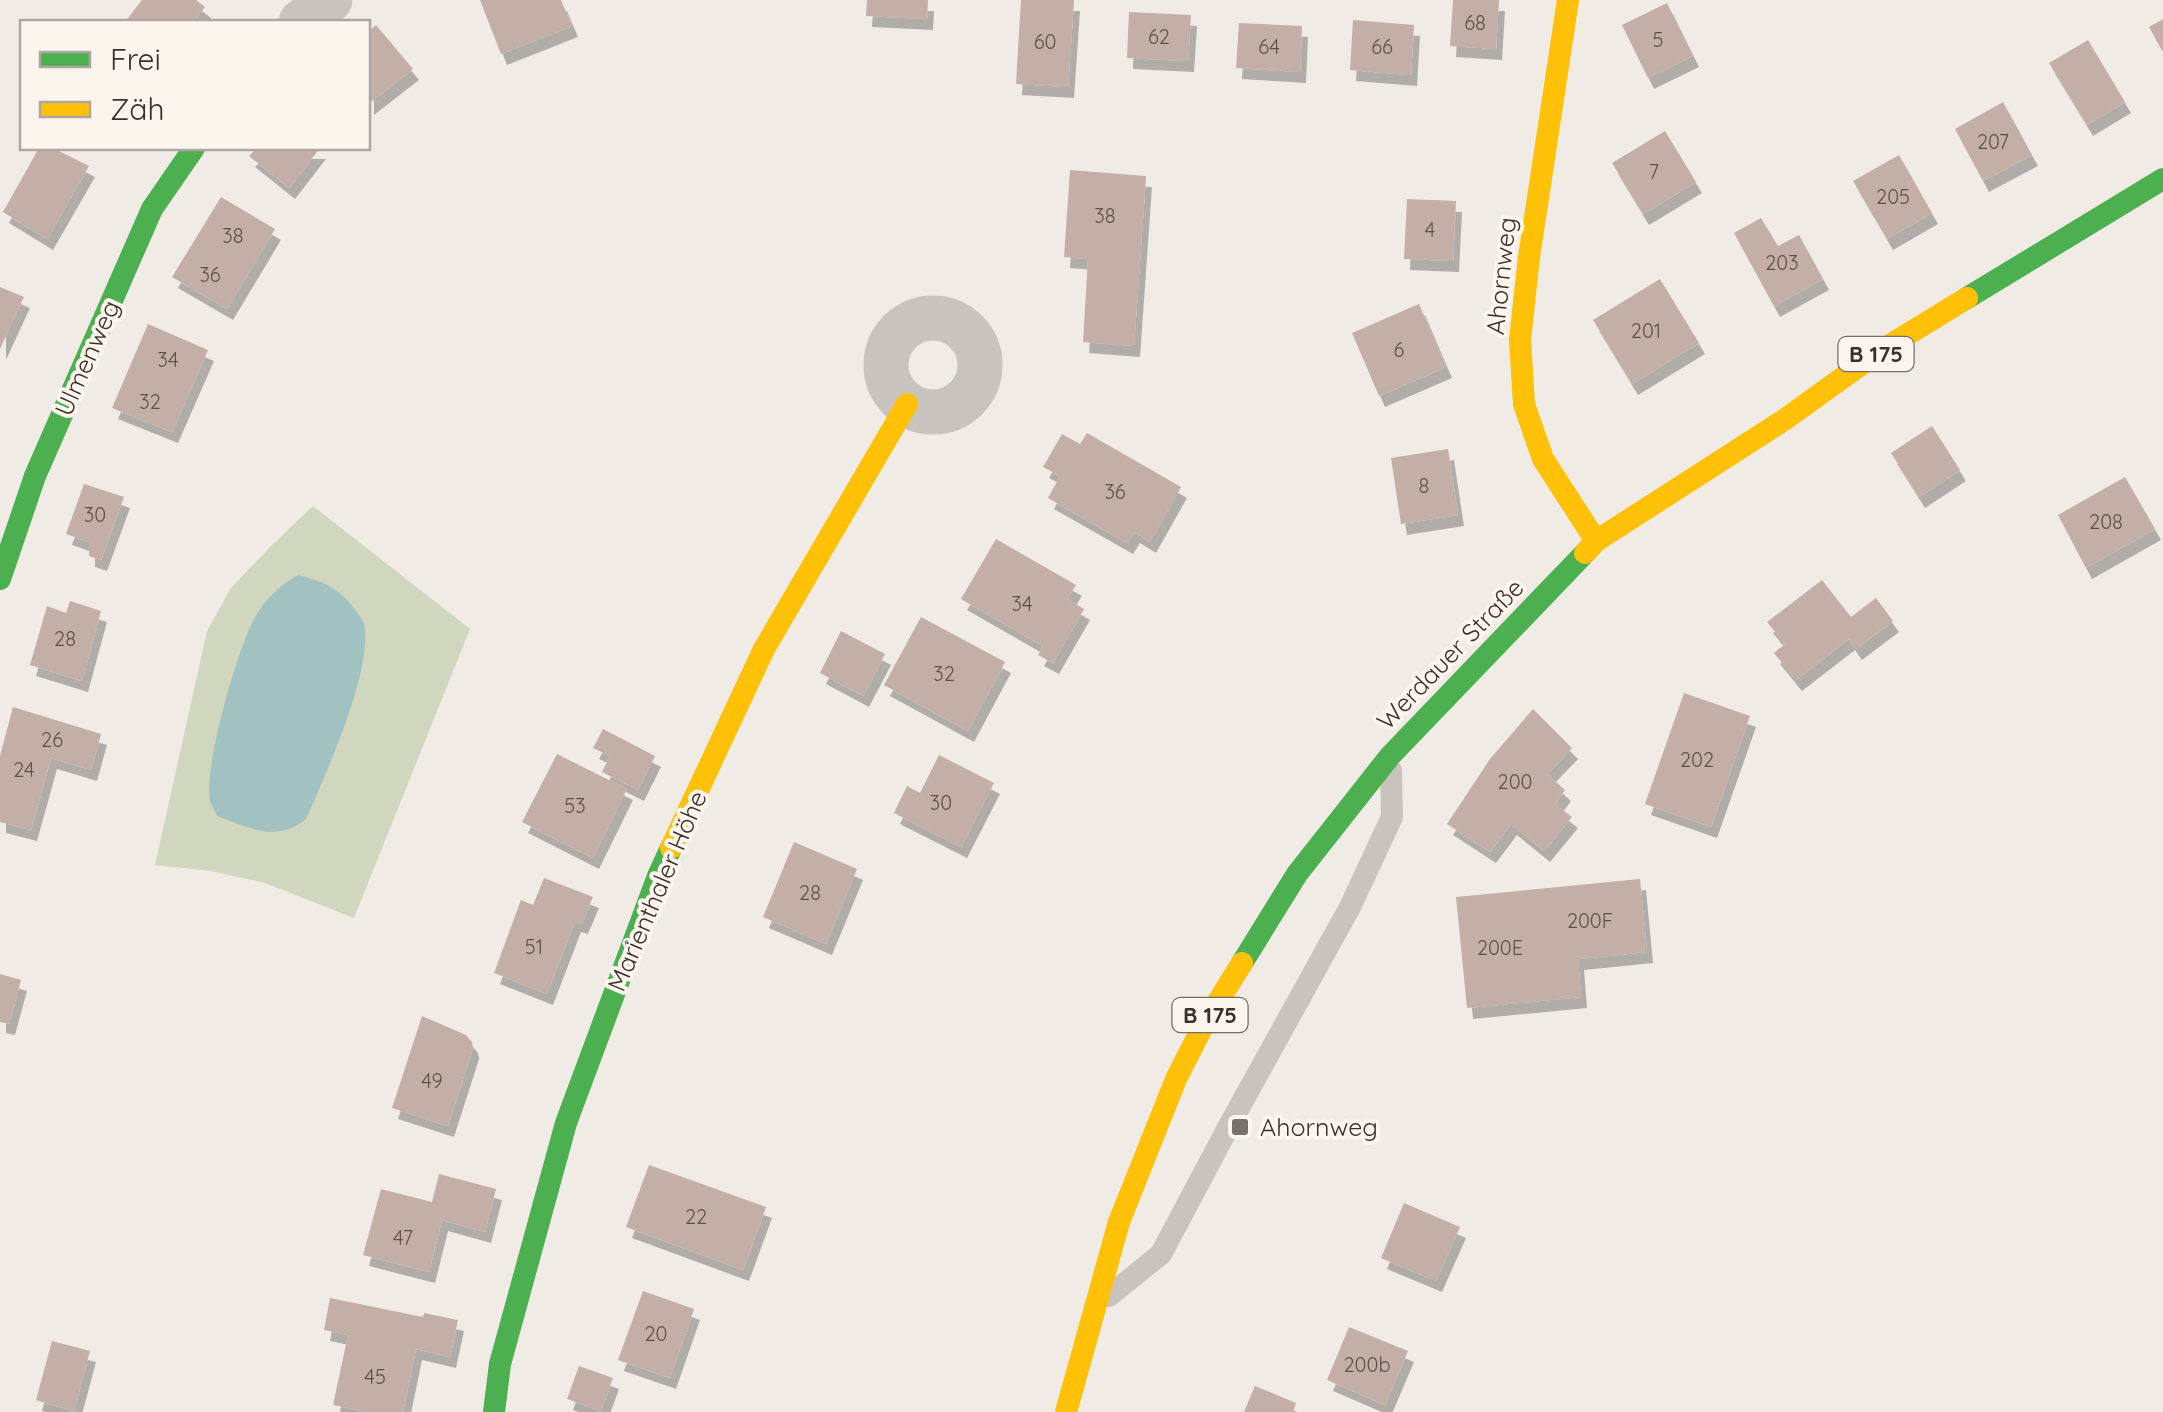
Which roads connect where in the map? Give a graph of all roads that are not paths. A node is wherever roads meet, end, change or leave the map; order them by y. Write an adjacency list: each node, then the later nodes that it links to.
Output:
1 (330, 0): 3 (street)
2 (1568, 0): 7 (street, Ahornweg)
3 (304, 20)
4 (193, 150): 8 (street, Ulmenweg)
5 (2163, 179): 7 (street, Werdauer Straße / B 175)
6 (907, 404): 11 (street, Marienthaler Höhe)
7 (1596, 541): 9 (street, Werdauer Straße / B 175)
8 (0, 578)
9 (1390, 756): 10 (street, Werdauer Straße / B 175); 10 (lane)
10 (1094, 1308): 12 (street, Werdauer Straße / B 175)
11 (494, 1412)
12 (1066, 1412)

